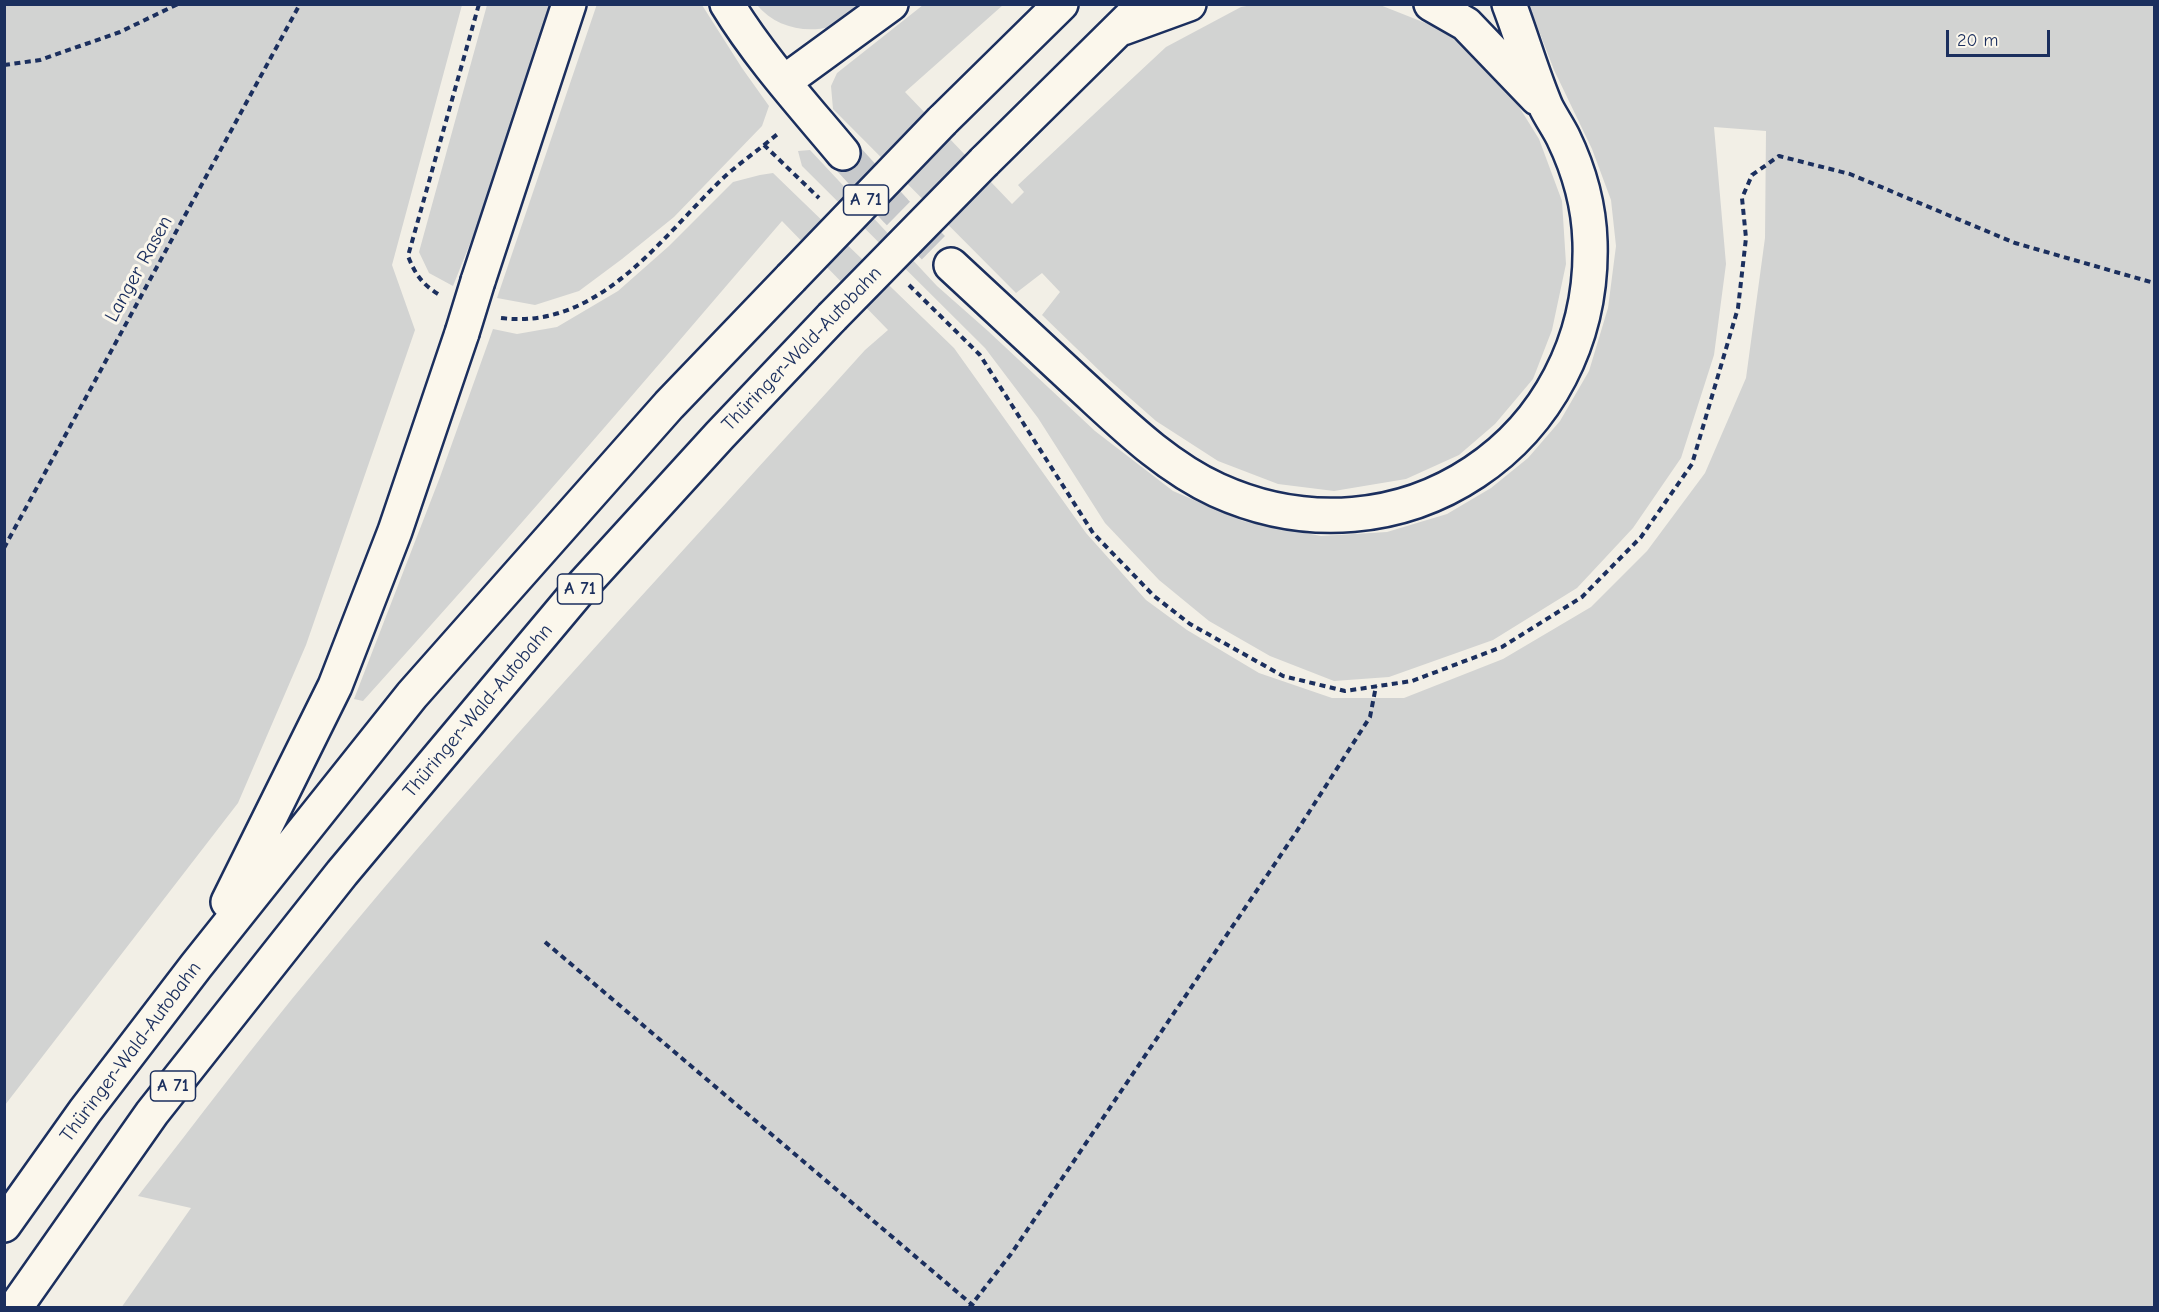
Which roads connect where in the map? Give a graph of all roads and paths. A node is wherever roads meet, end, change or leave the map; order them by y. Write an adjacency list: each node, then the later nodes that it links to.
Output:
1 (178, 4): 12 (path)
2 (300, 4): 19 (path, Langer Rasen)
3 (569, 4): 22 (highway, bridge)
4 (727, 4): 13 (highway)
5 (891, 4): 13 (highway)
6 (1061, 4): 22 (highway, Thüringer-Wald-Autobahn / A 71, bridge)
7 (1144, 4): 11 (highway, Thüringer-Wald-Autobahn / A 71)
8 (1189, 4): 11 (highway)
9 (1431, 4): 14 (highway)
10 (1509, 4): 14 (highway)
11 (1119, 29): 25 (highway, Thüringer-Wald-Autobahn / A 71, bridge)
12 (4, 65)
13 (784, 81): 15 (highway)
14 (1546, 107): 17 (highway)
15 (843, 153)
16 (1742, 198): 18 (path)
17 (951, 265)
18 (2154, 283)
19 (4, 548)
20 (1376, 686): 24 (path)
21 (545, 942): 24 (path)
22 (196, 966): 23 (highway, Thüringer-Wald-Autobahn / A 71)
23 (4, 1225)
24 (970, 1306): 26 (path)
25 (15, 1308)
26 (976, 1308)

